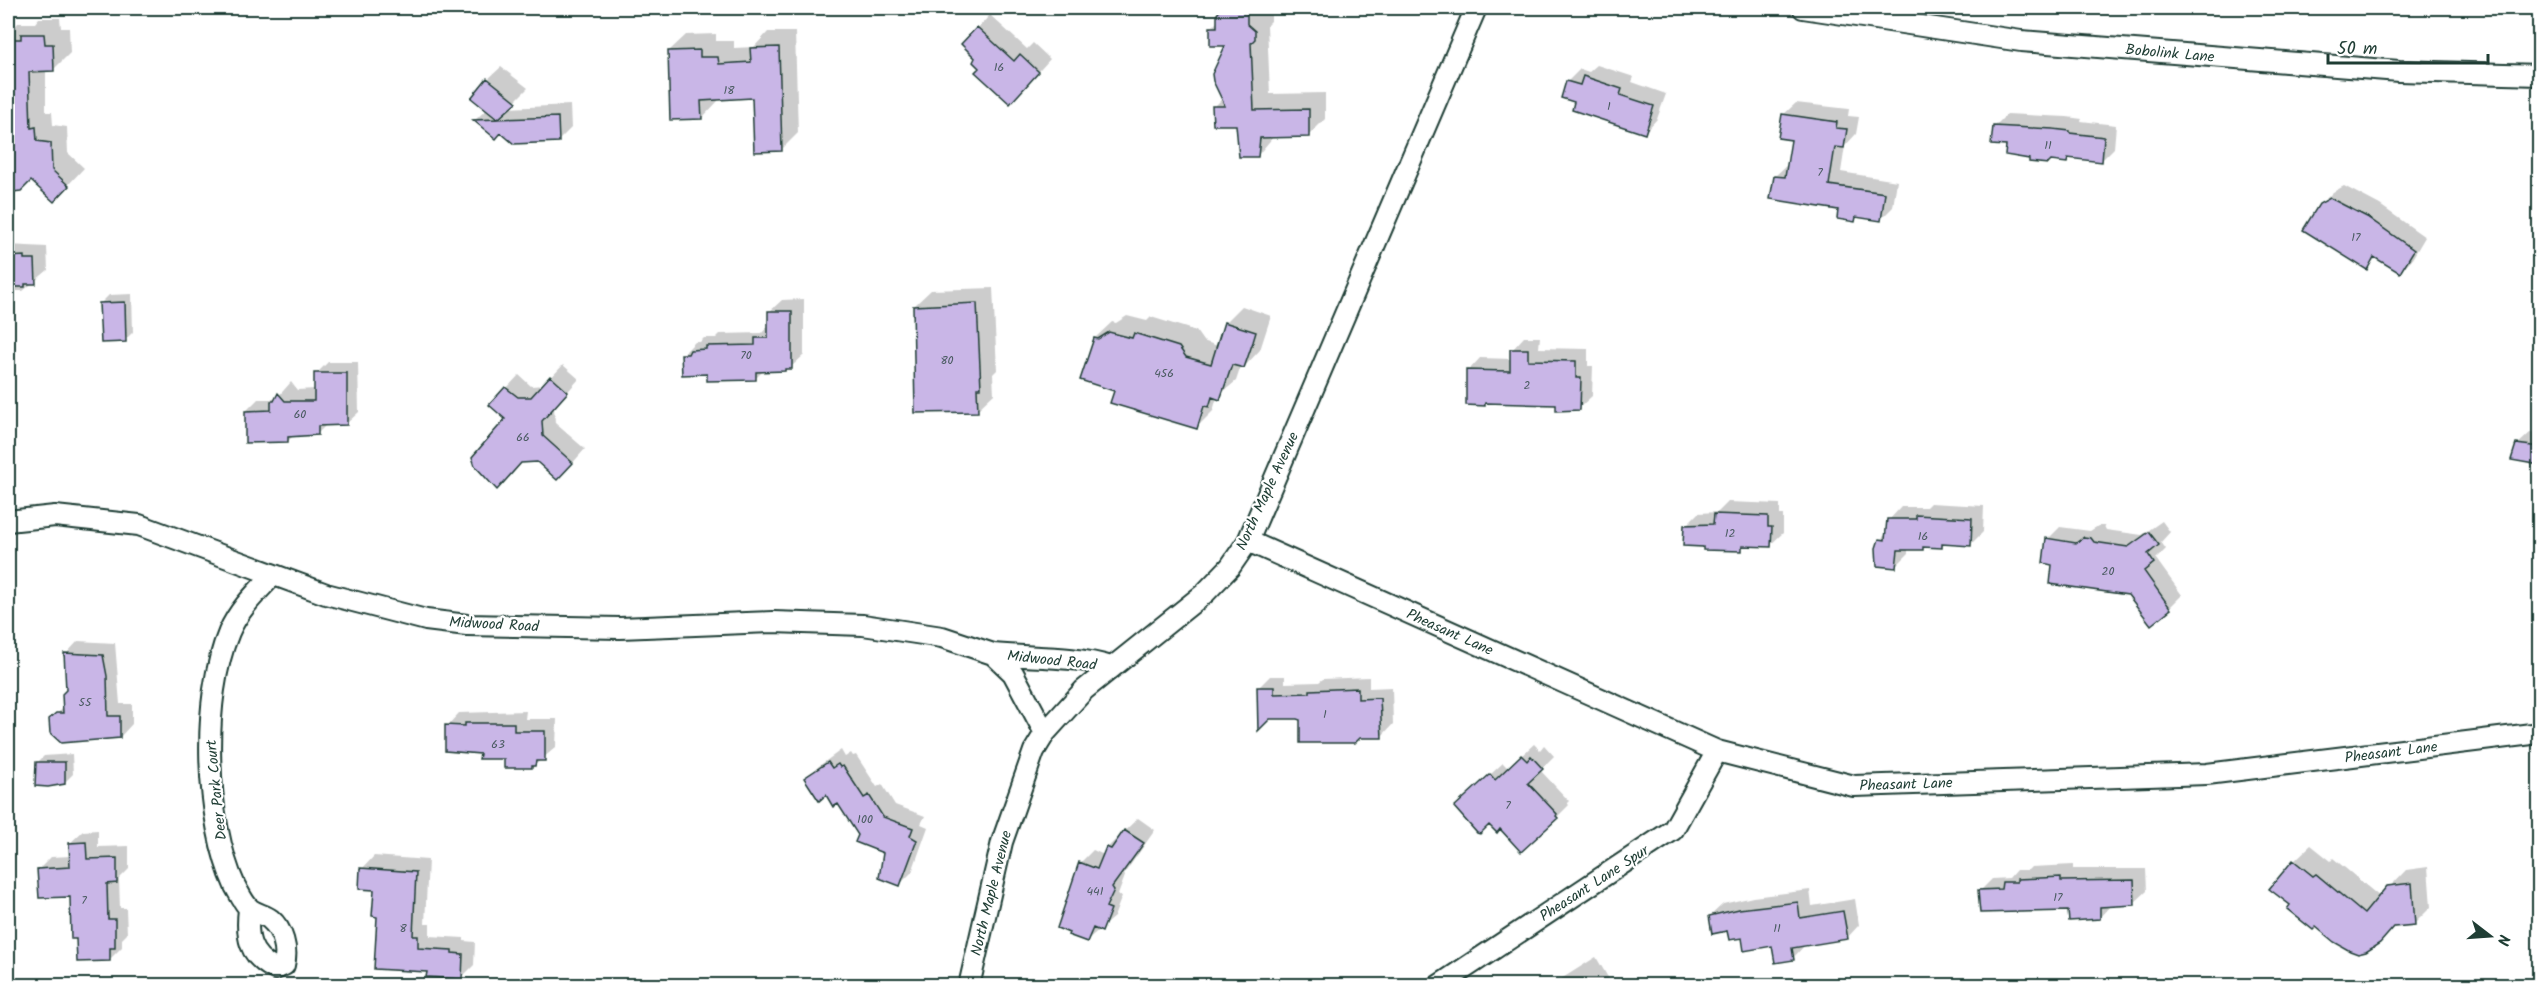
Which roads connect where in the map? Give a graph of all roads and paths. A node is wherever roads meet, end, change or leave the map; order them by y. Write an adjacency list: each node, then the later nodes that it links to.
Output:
1 (1476, 8): 5 (street, North Maple Avenue)
2 (1803, 8): 3 (street, Bobolink Lane)
3 (2540, 75)
4 (8, 521): 6 (street, Midwood Road)
5 (1248, 541): 8 (street, North Maple Avenue); 11 (street, Pheasant Lane)
6 (273, 575): 7 (street, Midwood Road); 12 (street, Deer Park Court)
7 (993, 654): 8 (street, Midwood Road); 9 (street, Midwood Road)
8 (1111, 667): 9 (street, North Maple Avenue)
9 (1045, 733): 13 (street, North Maple Avenue)
10 (2540, 733): 11 (street, Pheasant Lane)
11 (1717, 751): 14 (street, Pheasant Lane Spur)
12 (249, 909)
13 (969, 986)
14 (1438, 986)

